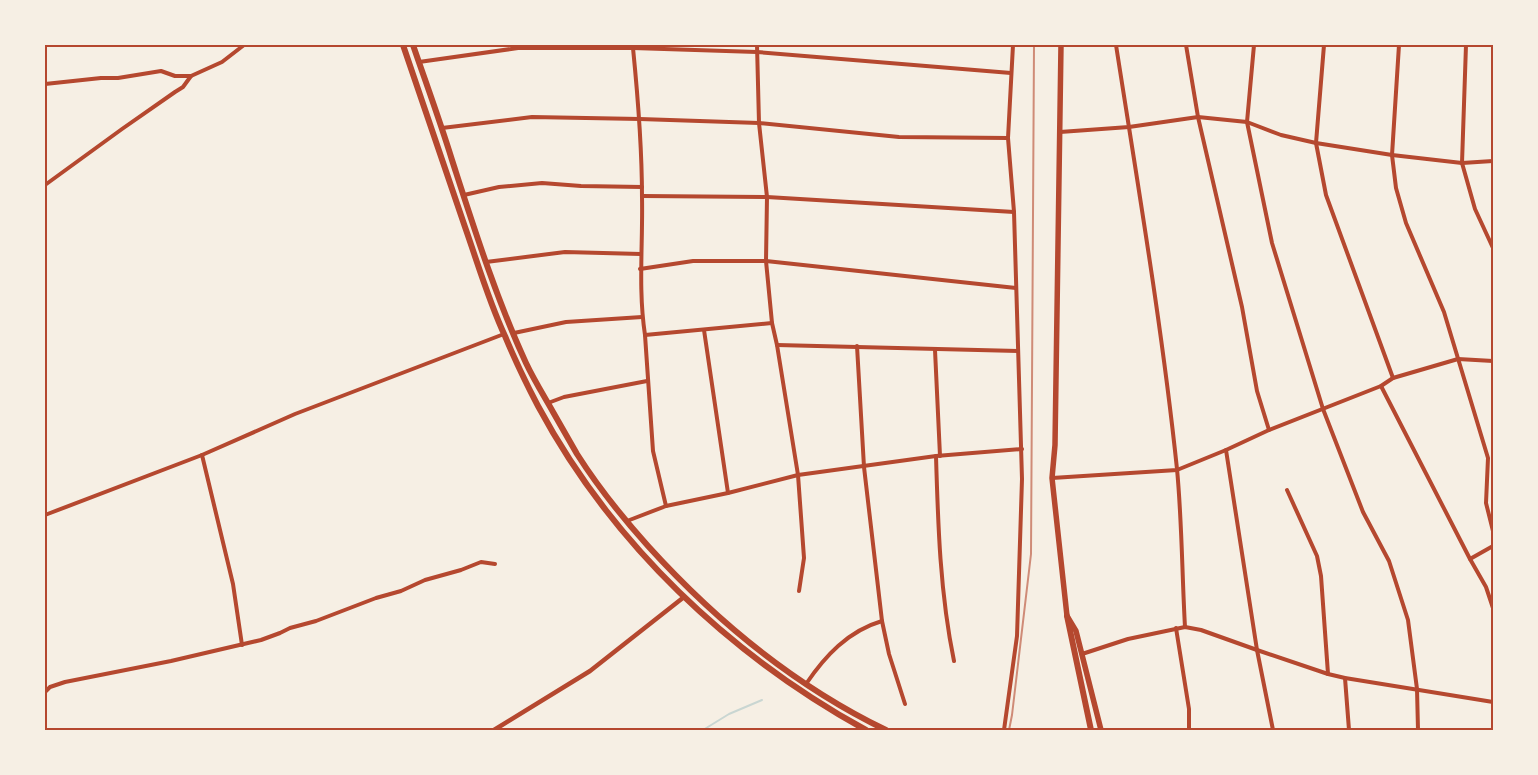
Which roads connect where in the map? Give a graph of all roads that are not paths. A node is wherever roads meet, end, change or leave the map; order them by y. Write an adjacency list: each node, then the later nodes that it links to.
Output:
1 (244, 45): 18 (street)
2 (403, 45): 48 (highway)
3 (413, 45): 16 (highway)
4 (757, 45): 15 (street)
5 (1013, 45): 17 (street)
6 (1061, 45): 26 (main road)
7 (1116, 45): 24 (street)
8 (1186, 45): 20 (street)
9 (1254, 45): 22 (street)
10 (1324, 45): 28 (street)
11 (1399, 45): 29 (street)
12 (1466, 45): 31 (street)
13 (621, 47): 14 (street); 16 (street)
14 (633, 48): 15 (street); 21 (street)
15 (757, 52): 17 (street); 23 (street)
16 (419, 62): 25 (highway)
17 (1011, 73): 27 (street)
18 (191, 76): 19 (street); 32 (street)
19 (45, 84)
20 (1198, 117): 22 (street); 24 (street); 61 (street)
21 (640, 119): 23 (street); 25 (street); 33 (street)
22 (1247, 122): 28 (street); 60 (street)
23 (759, 124): 27 (street); 36 (street)
24 (1129, 126): 26 (street); 67 (street)
25 (442, 128): 34 (highway)
26 (1060, 132): 69 (main road)
27 (1008, 138): 37 (street)
28 (1316, 143): 29 (street); 56 (street)
29 (1392, 155): 31 (street); 54 (street)
30 (1493, 161): 31 (street)
31 (1462, 163): 38 (street)
32 (45, 185)
33 (642, 187): 34 (street); 35 (street)
34 (464, 195): 41 (highway)
35 (642, 196): 36 (street); 39 (street)
36 (767, 197): 37 (street); 40 (street)
37 (1014, 212): 43 (street)
38 (1493, 248)
39 (641, 254): 41 (street); 42 (street)
40 (766, 261): 42 (street); 43 (street); 45 (street)
41 (486, 262): 47 (highway)
42 (640, 268): 44 (street)
43 (1016, 288): 53 (street)
44 (642, 317): 47 (street); 49 (street)
45 (772, 323): 46 (street); 50 (street)
46 (704, 330): 49 (street); 71 (street)
47 (514, 333): 59 (highway)
48 (504, 334): 64 (street); 80 (highway)
49 (645, 335): 57 (street)
50 (777, 344): 51 (street); 68 (street)
51 (857, 346): 52 (street); 66 (street)
52 (935, 350): 53 (street); 65 (street)
53 (1018, 351): 62 (street)
54 (1458, 360): 55 (street); 56 (street); 75 (street)
55 (1493, 361)
56 (1393, 378): 58 (street)
57 (647, 381): 59 (street); 72 (street)
58 (1381, 386): 60 (street); 77 (street)
59 (548, 403): 74 (highway)
60 (1323, 409): 61 (street); 93 (street)
61 (1269, 430): 63 (street)
62 (1022, 449): 65 (street); 100 (street)
63 (1226, 450): 67 (street); 87 (street)
64 (202, 455): 73 (street); 86 (street)
65 (938, 456): 66 (street); 89 (street)
66 (864, 467): 68 (street); 83 (street)
67 (1177, 470): 69 (street); 84 (street)
68 (798, 475): 71 (street); 79 (street)
69 (1052, 478): 82 (main road)
70 (1287, 490): 90 (street)
71 (728, 493): 72 (street)
72 (666, 506): 74 (street)
73 (45, 515)
74 (626, 521): 92 (highway)
75 (1493, 531)
76 (1493, 546): 77 (street)
77 (1470, 560): 81 (street)
78 (495, 564): 86 (street)
79 (799, 591)
80 (684, 597): 97 (street); 98 (highway)
81 (1493, 608)
82 (1067, 616): 88 (main road); 101 (highway)
83 (882, 621): 92 (street); 96 (street)
84 (1185, 627): 85 (street); 87 (street)
85 (1176, 628): 88 (street); 103 (street)
86 (242, 645): 94 (street)
87 (1257, 650): 90 (street); 104 (street)
88 (1082, 654): 102 (main road)
89 (954, 661)
90 (1328, 674): 91 (street)
91 (1345, 678): 93 (street); 105 (street)
92 (806, 684): 99 (highway)
93 (1417, 689): 95 (street); 106 (street)
94 (45, 692)
95 (1493, 702)
96 (905, 704)
97 (494, 730)
98 (866, 730)
99 (886, 730)
100 (1004, 730)
101 (1091, 730)
102 (1101, 730)
103 (1189, 730)
104 (1273, 730)
105 (1349, 730)
106 (1418, 730)

